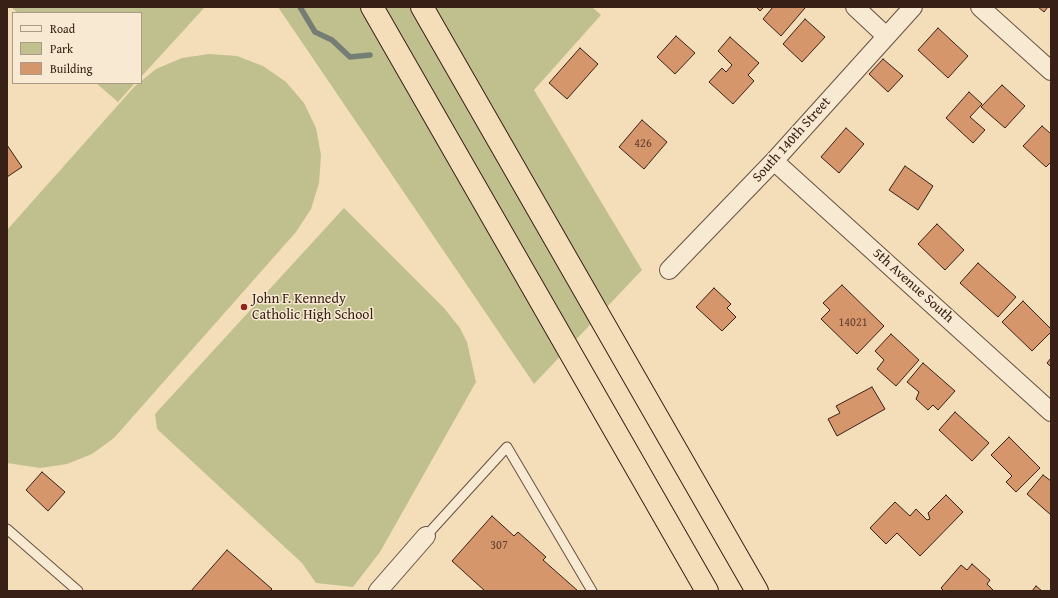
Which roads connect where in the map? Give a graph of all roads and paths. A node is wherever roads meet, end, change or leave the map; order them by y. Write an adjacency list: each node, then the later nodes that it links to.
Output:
1 (372, 7): 16 (highway)
2 (422, 7): 17 (highway)
3 (855, 7): 6 (street)
4 (913, 7): 6 (street, South 140th Street)
5 (980, 7): 7 (street)
6 (886, 36): 8 (street, South 140th Street)
7 (1051, 71)
8 (774, 160): 9 (street, South 140th Street); 10 (street, 5th Avenue South)
9 (669, 270)
10 (1051, 412)
11 (7, 529): 13 (lane)
12 (426, 536): 14 (street); 15 (lane)
13 (78, 591)
14 (378, 591)
15 (592, 591)
16 (707, 591)
17 (757, 591)

